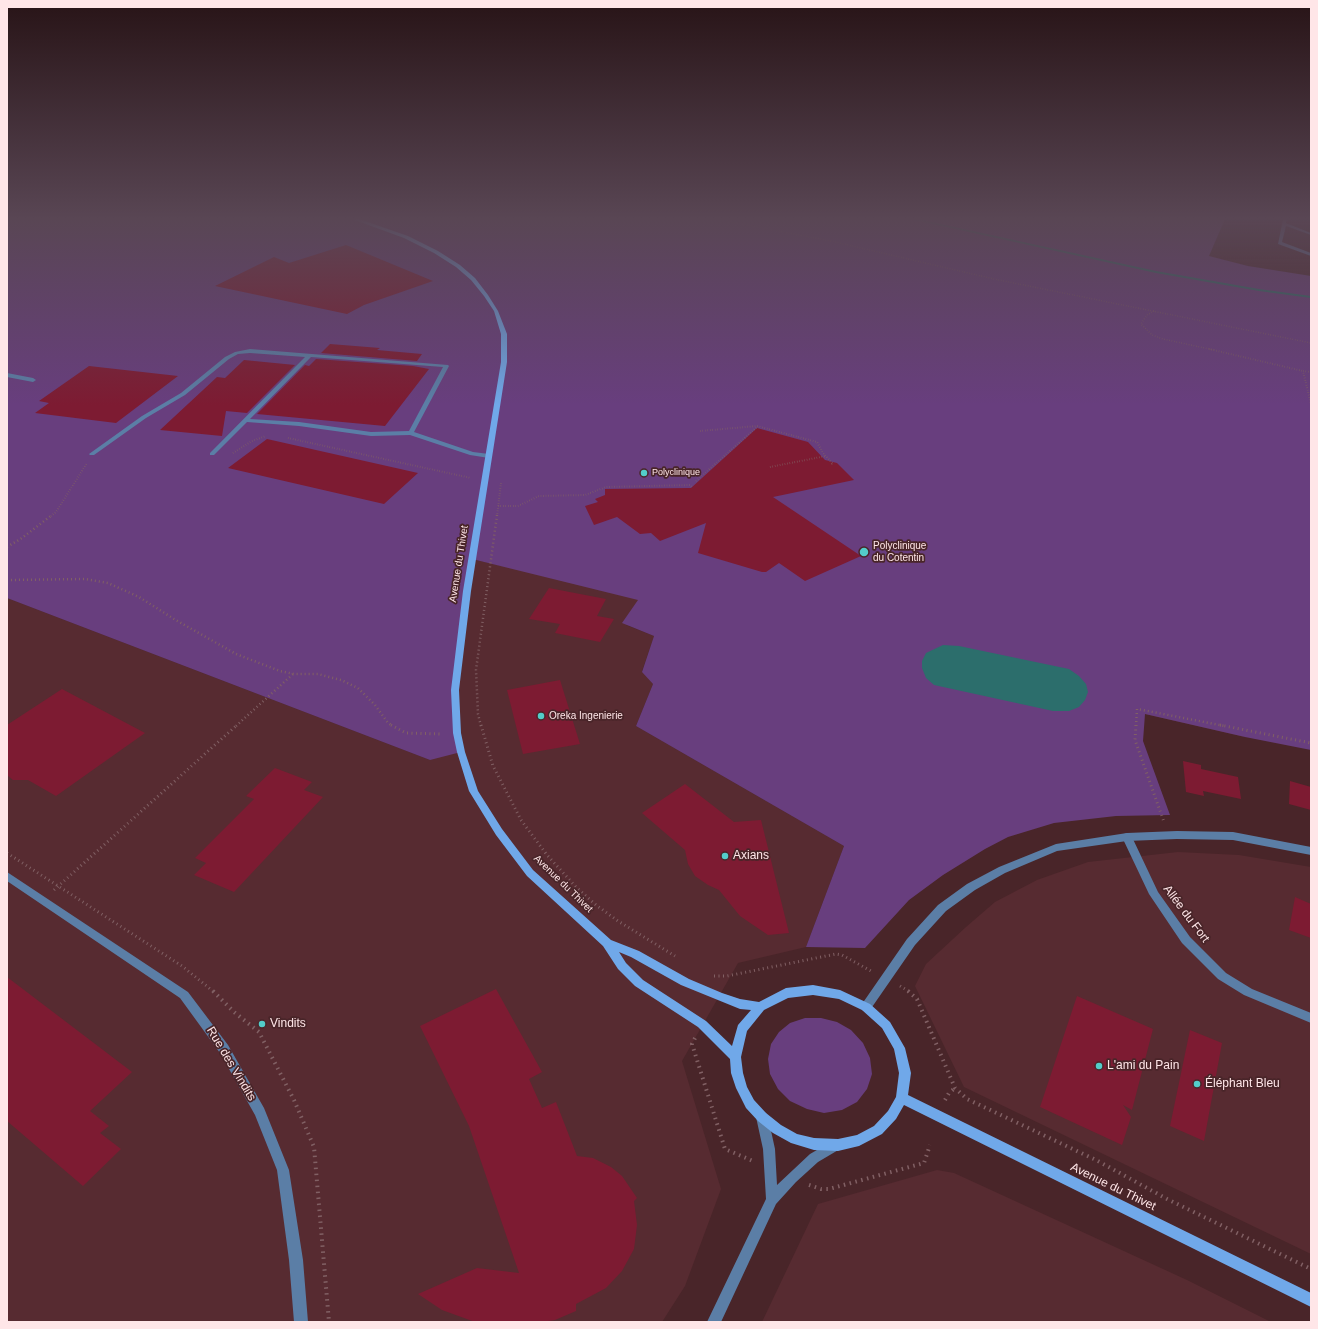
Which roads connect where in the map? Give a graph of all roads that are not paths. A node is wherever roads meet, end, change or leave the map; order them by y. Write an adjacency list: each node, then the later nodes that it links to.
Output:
1 (475, 281): 9 (main road, Avenue du Thivet)
2 (309, 356): 5 (street); 6 (street); 7 (street)
3 (7, 375): 4 (street)
4 (34, 380)
5 (246, 420): 6 (street); 8 (street)
6 (411, 433): 9 (street)
7 (92, 454)
8 (212, 454)
9 (489, 456): 13 (main road, Avenue du Thivet)
10 (1127, 837): 11 (street); 15 (street); 16 (street, Allée du Fort)
11 (1311, 851)
12 (7, 876): 23 (street, Rue des Vindits)
13 (606, 943): 14 (main road, Avenue du Thivet); 17 (main road, Avenue du Thivet)
14 (760, 1007): 15 (main road); 17 (main road)
15 (866, 1007): 18 (main road)
16 (1311, 1018)
17 (735, 1057): 19 (main road)
18 (902, 1098): 20 (main road); 22 (main road, Avenue du Thivet)
19 (762, 1117): 20 (main road); 21 (street)
20 (838, 1145): 21 (street)
21 (772, 1200): 24 (street)
22 (1311, 1300)
23 (301, 1322)
24 (714, 1322)

